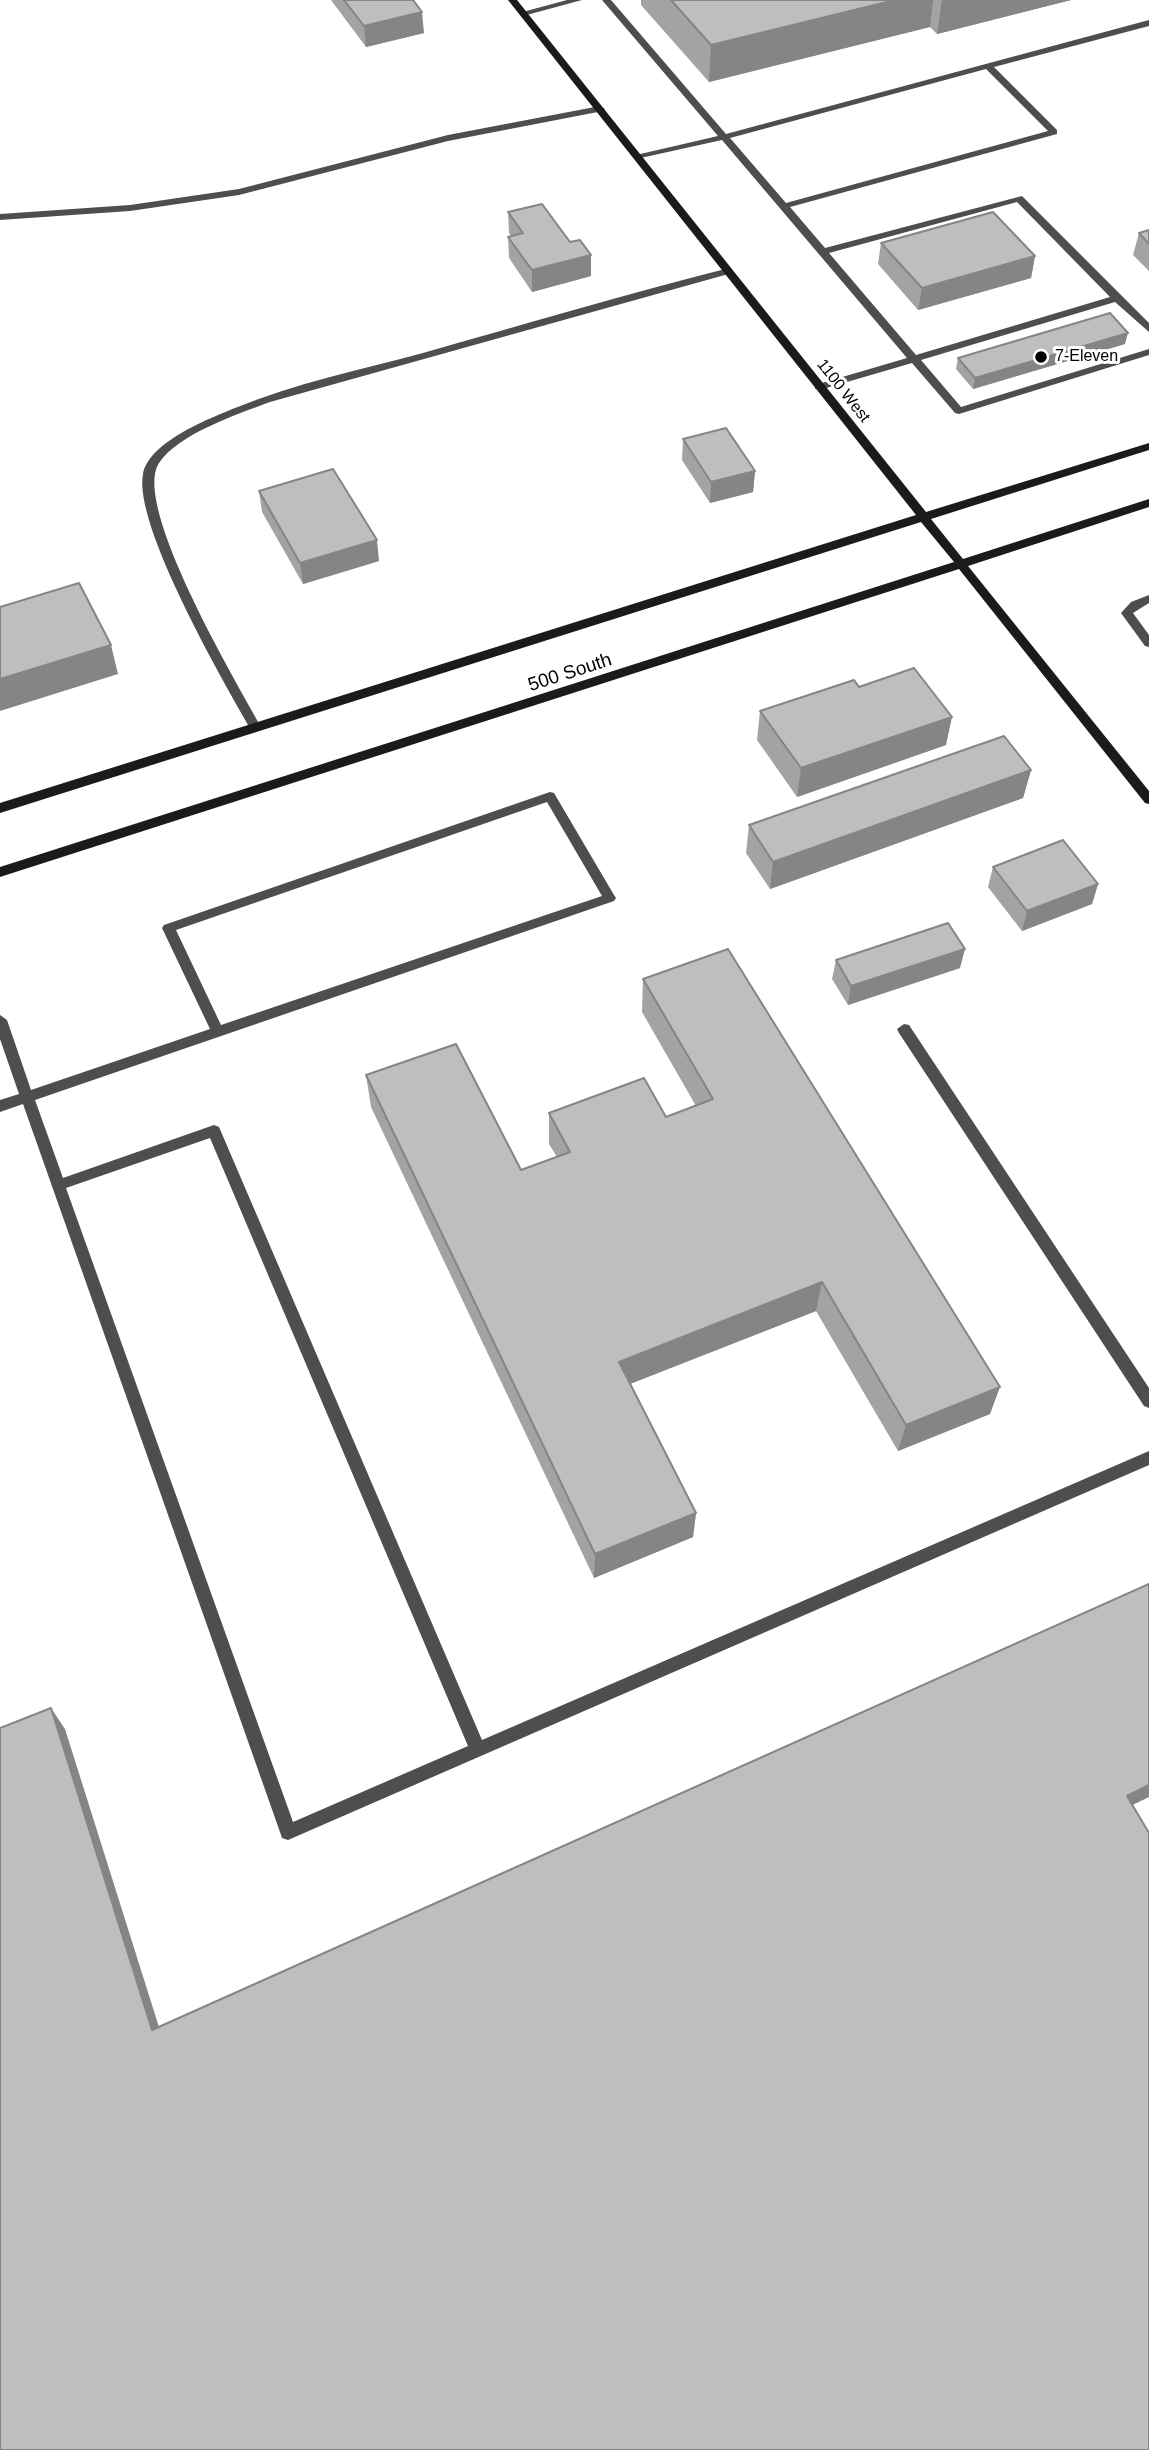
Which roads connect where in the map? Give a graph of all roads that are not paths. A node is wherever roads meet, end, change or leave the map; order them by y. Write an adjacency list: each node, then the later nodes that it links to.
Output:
1 (513, 0): 4 (main road, 1100 West)
2 (578, 0): 4 (lane)
3 (606, 0): 8 (lane)
4 (523, 13): 7 (main road, 1100 West)
5 (1149, 23): 6 (lane)
6 (988, 66): 8 (lane); 10 (lane)
7 (600, 109): 9 (main road, 1100 West); 11 (lane)
8 (724, 137): 9 (lane); 10 (lane)
9 (639, 157): 13 (main road, 1100 West)
10 (784, 206): 12 (lane)
11 (0, 216)
12 (823, 252): 14 (lane); 17 (lane)
13 (729, 271): 18 (main road, 1100 West); 25 (lane)
14 (1117, 298): 15 (lane); 17 (lane)
15 (1149, 329)
16 (1149, 352): 17 (lane)
17 (914, 359): 18 (lane)
18 (820, 387): 21 (main road, 1100 West)
19 (1149, 446): 21 (main road)
20 (1149, 503): 22 (main road, 500 South)
21 (922, 517): 22 (main road, 1100 West); 25 (main road)
22 (960, 564): 26 (main road, 1100 West); 28 (main road, 500 South)
23 (1149, 600): 24 (lane)
24 (1149, 643)
25 (255, 727): 27 (main road)
26 (1149, 800)
27 (0, 808)
28 (0, 872)
29 (0, 1020): 32 (lane)
30 (904, 1029): 35 (lane)
31 (218, 1031): 31 (lane); 32 (lane)
32 (27, 1096): 33 (lane); 34 (lane)
33 (0, 1106)
34 (58, 1185): 37 (lane); 37 (lane)
35 (1149, 1401)
36 (1149, 1458): 37 (lane)
37 (478, 1749)

